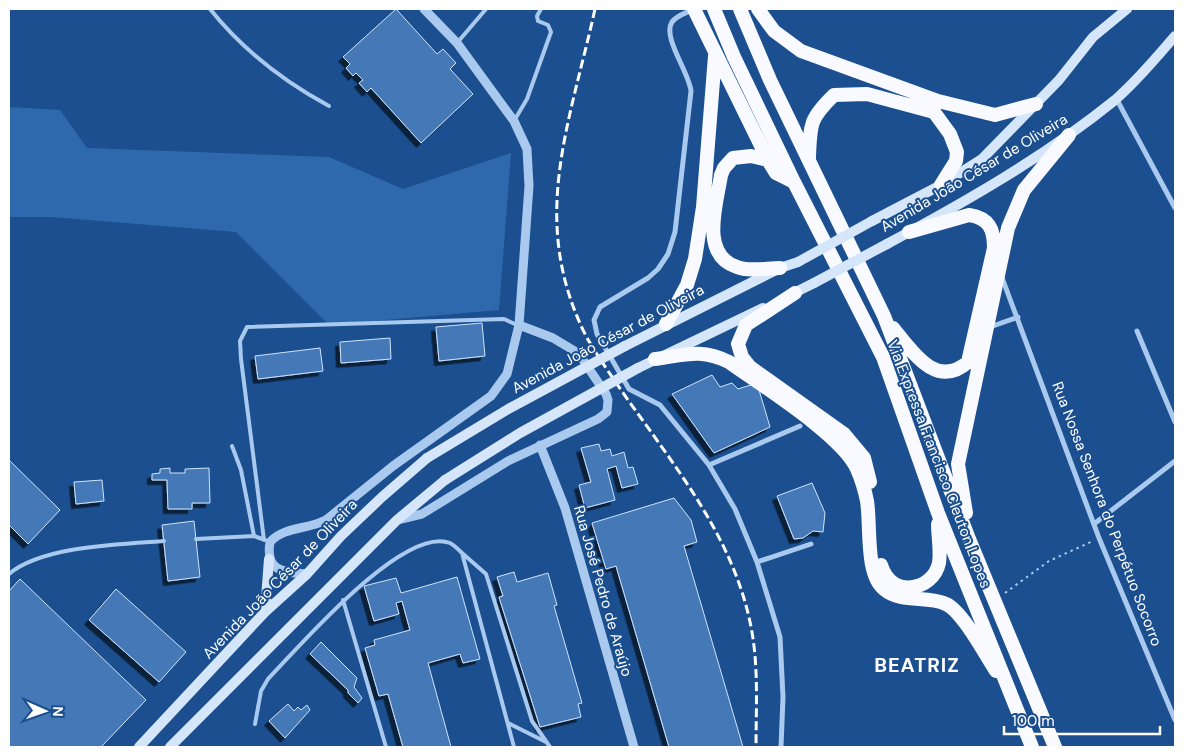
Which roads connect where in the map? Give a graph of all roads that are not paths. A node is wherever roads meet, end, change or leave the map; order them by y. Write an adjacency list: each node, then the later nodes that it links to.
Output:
1 (210, 9): 16 (lane)
2 (424, 9): 11 (street)
3 (486, 9): 11 (lane)
4 (541, 9): 17 (lane)
5 (694, 9): 13 (highway); 40 (street)
6 (714, 9): 21 (highway, Via Expressa Francisco Cleuton Lopes)
7 (740, 9): 20 (highway, Via Expressa Francisco Cleuton Lopes)
8 (758, 9): 15 (highway)
9 (1127, 9): 15 (main road, Avenida João César de Oliveira)
10 (1175, 36): 12 (main road, Avenida João César de Oliveira)
11 (457, 43): 17 (street)
12 (1171, 45): 14 (main road, Avenida João César de Oliveira)
13 (715, 56): 19 (highway); 30 (highway)
14 (1116, 98): 18 (main road, Avenida João César de Oliveira); 23 (street)
15 (1036, 104): 22 (main road, Avenida João César de Oliveira)
16 (329, 106)
17 (514, 121): 31 (street)
18 (1069, 136): 24 (main road, Avenida João César de Oliveira); 26 (highway)
19 (768, 160): 21 (highway); 25 (highway)
20 (809, 161): 22 (highway); 28 (highway, Via Expressa Francisco Cleuton Lopes)
21 (794, 182): 41 (highway, Via Expressa Francisco Cleuton Lopes)
22 (942, 185): 25 (main road, Avenida João César de Oliveira, bridge)
23 (1175, 208)
24 (910, 232): 27 (main road, Avenida João César de Oliveira, bridge); 28 (highway)
25 (780, 268): 30 (main road, Avenida João César de Oliveira)
26 (999, 271): 29 (street, Rua Nossa Senhora do Perpétuo Socorro); 32 (highway)
27 (795, 293): 34 (main road, Avenida João César de Oliveira); 41 (highway)
28 (884, 316): 46 (highway, Via Expressa Francisco Cleuton Lopes)
29 (1018, 318): 32 (street); 43 (street, Rua Nossa Senhora do Perpétuo Socorro)
30 (666, 324): 54 (main road, Avenida João César de Oliveira, bridge)
31 (519, 325): 37 (street); 48 (street); 48 (lane)
32 (986, 328): 46 (highway)
33 (1137, 331): 35 (street)
34 (655, 358): 42 (main road, Avenida João César de Oliveira, bridge); 57 (highway)
35 (1175, 422)
36 (800, 426): 40 (street)
37 (540, 445): 42 (street); 66 (street, Rua José Pedro de Araújo)
38 (232, 446): 44 (lane)
39 (1175, 461): 43 (street)
40 (709, 465): 52 (street)
41 (938, 513): 57 (highway, Via Expressa Francisco Cleuton Lopes)
42 (397, 520): 63 (main road, Avenida João César de Oliveira)
43 (1094, 524): 58 (street, Rua Nossa Senhora do Perpétuo Socorro)
44 (254, 536): 45 (lane); 48 (lane)
45 (196, 539)
46 (969, 539): 69 (highway, Via Expressa Francisco Cleuton Lopes)
47 (164, 541): 53 (lane)
48 (266, 541): 51 (street)
49 (811, 544): 52 (street)
50 (462, 553): 55 (lane); 59 (lane); 61 (lane)
51 (269, 558): 54 (street); 56 (main road)
52 (757, 562): 67 (street)
53 (9, 574)
54 (307, 574): 56 (main road, Avenida João César de Oliveira)
55 (343, 600): 60 (lane); 64 (lane)
56 (265, 612): 62 (main road, Avenida João César de Oliveira)
57 (1013, 697): 68 (highway, Via Expressa Francisco Cleuton Lopes)
58 (1175, 720)
59 (508, 723): 61 (lane); 65 (lane)
60 (255, 724)
61 (549, 745)
62 (140, 747)
63 (170, 747)
64 (386, 747)
65 (514, 747)
66 (634, 747)
67 (782, 747)
68 (1032, 747)
69 (1055, 747)

